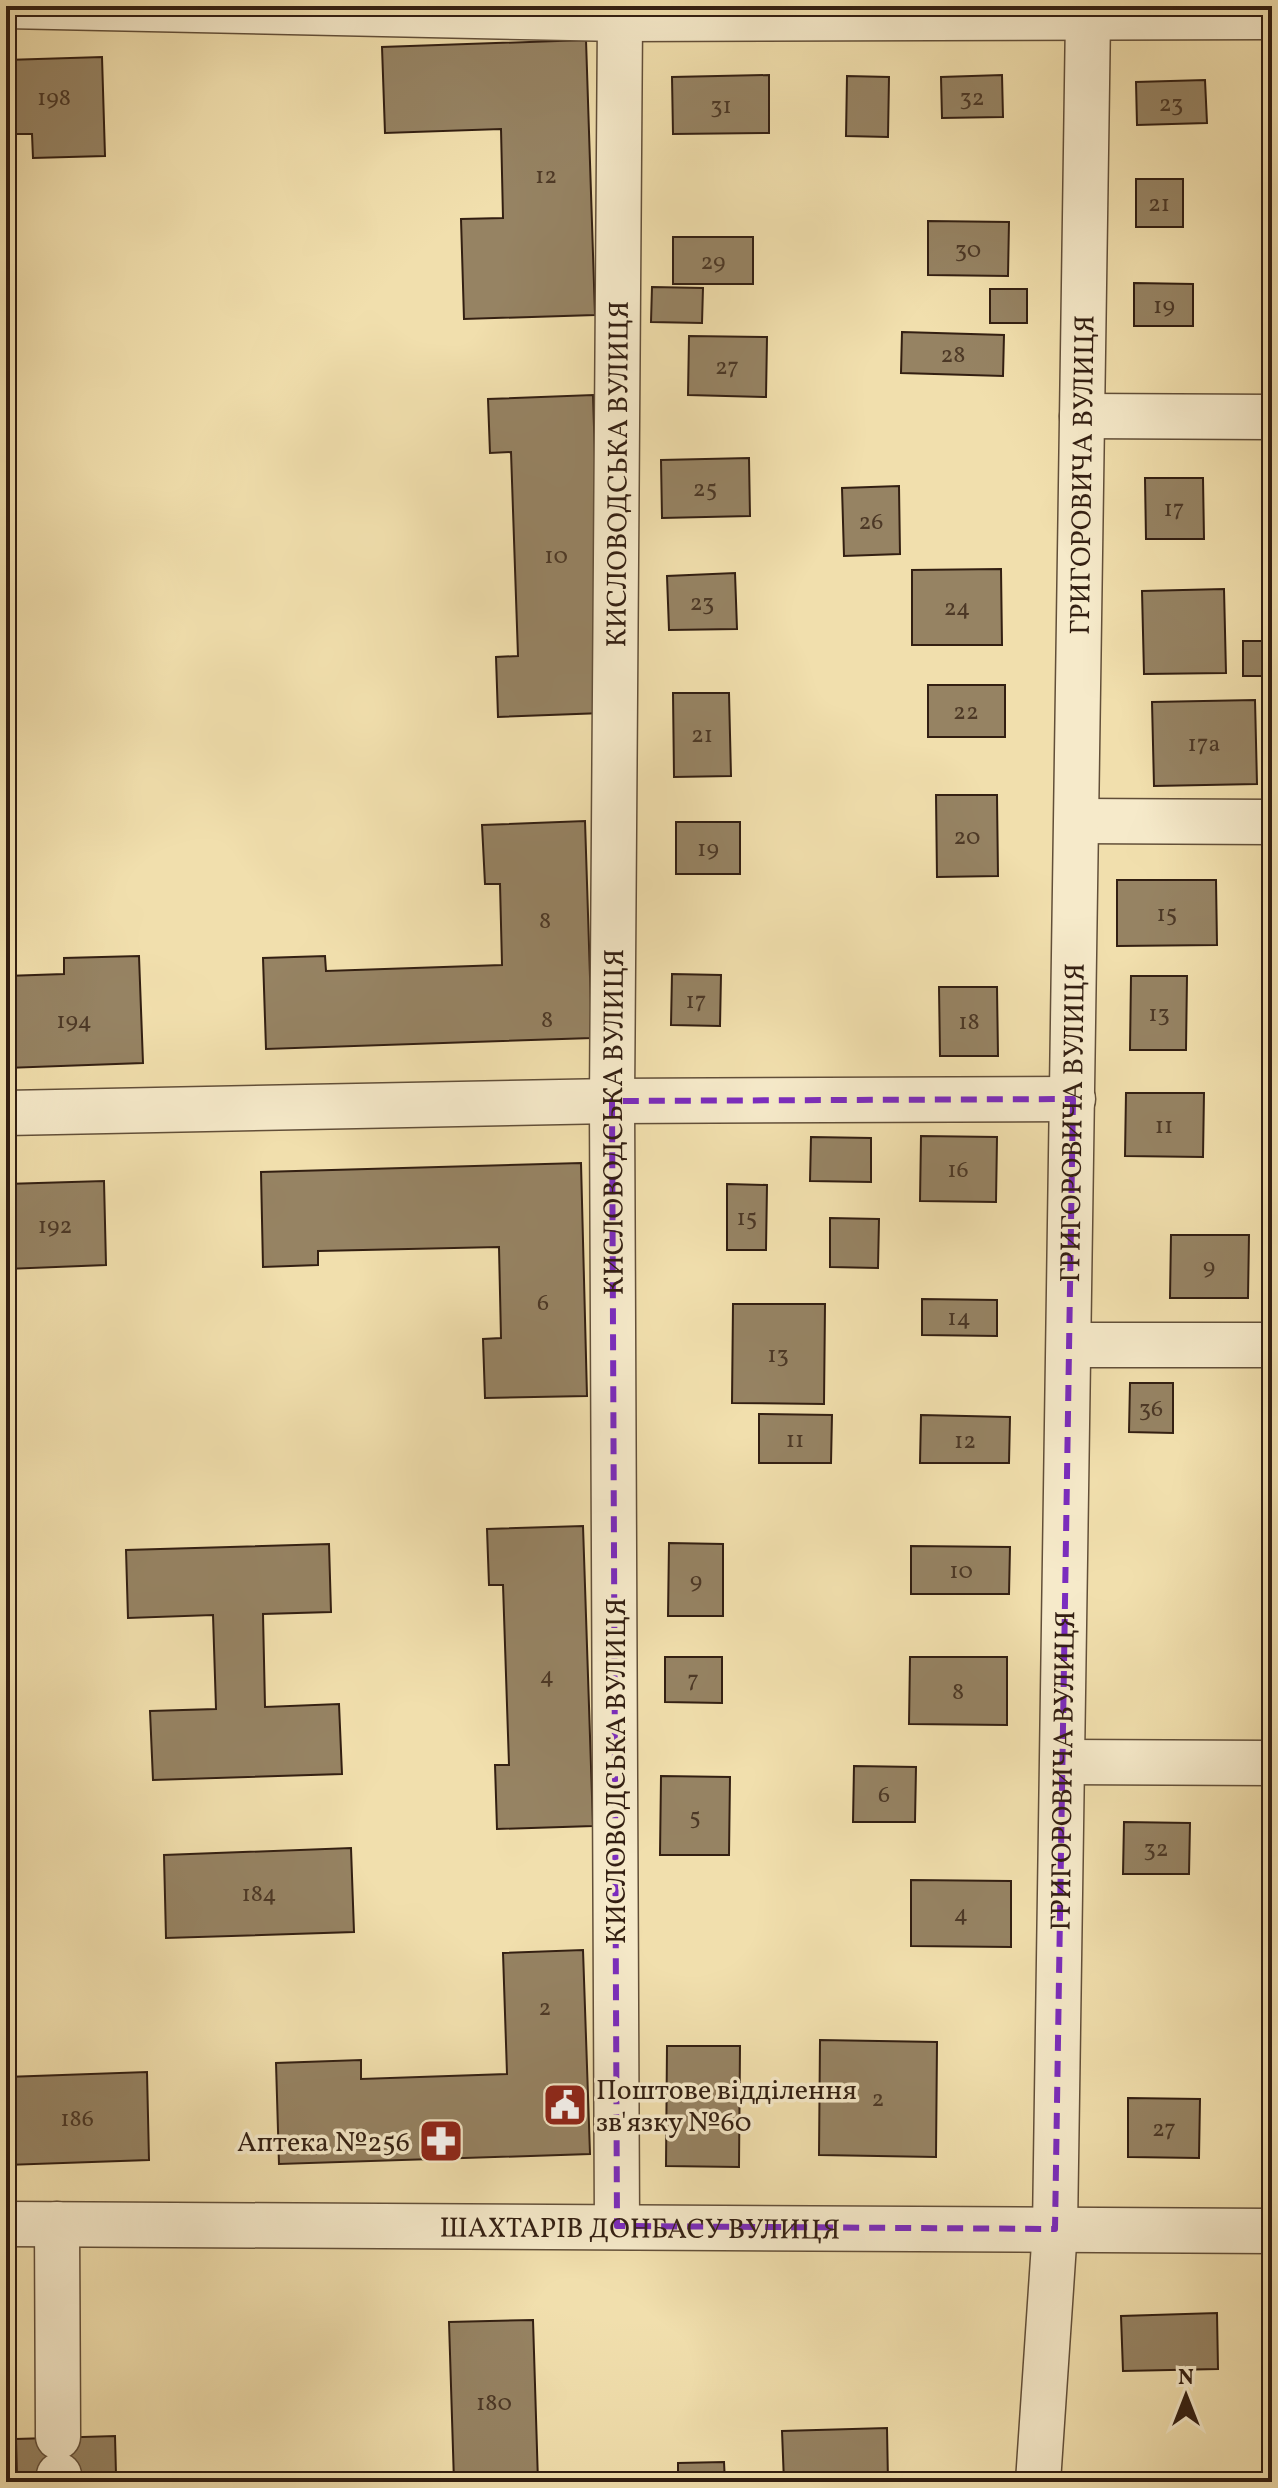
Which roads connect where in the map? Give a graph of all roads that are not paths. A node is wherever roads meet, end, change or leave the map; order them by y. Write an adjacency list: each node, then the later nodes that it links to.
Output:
1 (6, 6): 4 (street)
2 (1088, 17): 3 (street); 4 (street); 5 (street, ГРИГОРОВИЧА ВУЛИЦЯ)
3 (1272, 17)
4 (620, 19): 10 (street, КИСЛОВОДСЬКА ВУЛИЦЯ)
5 (1082, 416): 6 (street); 7 (street, ГРИГОРОВИЧА ВУЛИЦЯ)
6 (1272, 417)
7 (1077, 821): 8 (street); 9 (street, ГРИГОРОВИЧА ВУЛИЦЯ)
8 (1272, 822)
9 (1073, 1099): 10 (street); 12 (street, ГРИГОРОВИЧА ВУЛИЦЯ)
10 (612, 1101): 11 (street); 18 (street, КИСЛОВОДСЬКА ВУЛИЦЯ)
11 (6, 1113)
12 (1069, 1345): 13 (street); 14 (street, ГРИГОРОВИЧА ВУЛИЦЯ)
13 (1272, 1345)
14 (1063, 1762): 15 (street); 19 (street, ГРИГОРОВИЧА ВУЛИЦЯ)
15 (1272, 1763)
16 (6, 2224): 17 (street, ШАХТАРІВ ДОНБАСУ ВУЛИЦЯ)
17 (57, 2224): 18 (street, ШАХТАРІВ ДОНБАСУ ВУЛИЦЯ); 21 (street)
18 (617, 2226): 19 (street, ШАХТАРІВ ДОНБАСУ ВУЛИЦЯ)
19 (1055, 2229): 20 (street, ШАХТАРІВ ДОНБАСУ ВУЛИЦЯ); 22 (street, ГРИГОРОВИЧА ВУЛИЦЯ)
20 (1272, 2231)
21 (59, 2465)
22 (1038, 2482)

